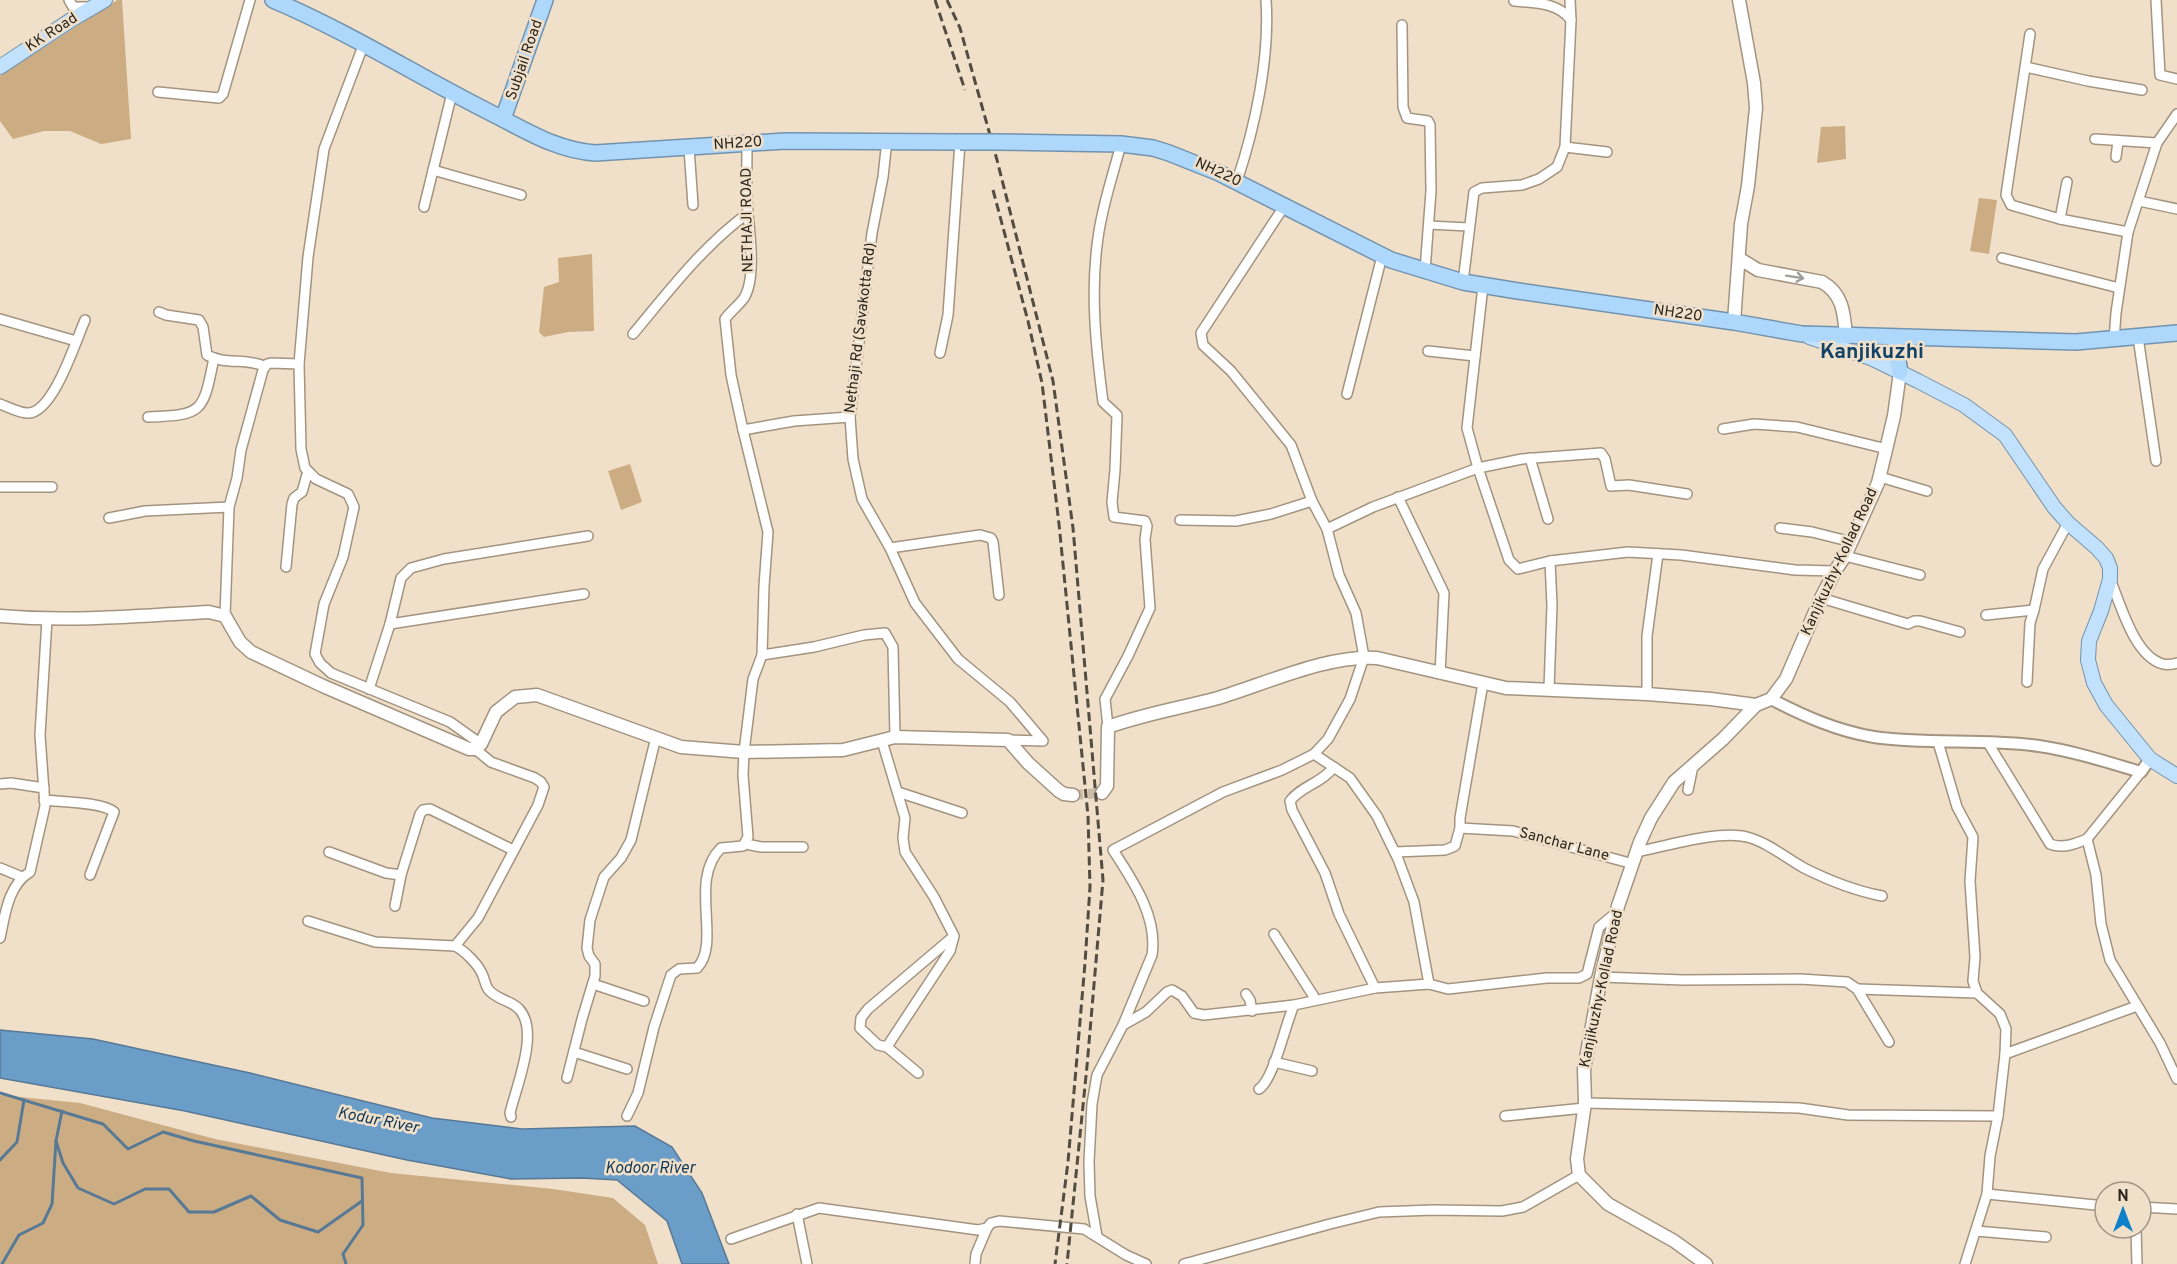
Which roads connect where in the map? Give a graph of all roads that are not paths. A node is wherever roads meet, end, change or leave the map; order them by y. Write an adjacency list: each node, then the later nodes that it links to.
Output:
1 (69, 0): 11 (street)
2 (105, 0): 11 (main road, KK Road)
3 (250, 0): 20 (street)
4 (273, 0): 15 (highway, NH220)
5 (545, 0): 23 (highway, Subjail Road)
6 (1266, 0): 36 (street)
7 (1570, 0): 12 (street)
8 (1739, 0): 51 (main road)
9 (2156, 0): 18 (street)
10 (1514, 1): 12 (street)
11 (92, 8): 16 (main road, KK Road)
12 (1571, 20): 31 (street)
13 (1402, 25): 46 (street)
14 (2030, 33): 17 (street)
15 (363, 46): 21 (highway, NH220); 72 (street)
16 (0, 67)
17 (2026, 67): 19 (street); 45 (street)
18 (2177, 79)
19 (2142, 90)
20 (158, 92)
21 (452, 93): 23 (highway, NH220); 35 (street)
22 (2177, 114): 28 (street)
23 (503, 119): 32 (highway, NH220)
24 (2095, 139): 26 (street)
25 (887, 140): 27 (highway, NH220); 29 (highway, NH220); 78 (street, Nethaji Rd (Savakotta Rd))
26 (2118, 141): 28 (street); 34 (street)
27 (960, 142): 30 (highway, NH220, bridge); 69 (street)
28 (2157, 142): 39 (street)
29 (747, 143): 32 (highway, NH220); 44 (street, NETHAJI ROAD)
30 (1121, 144): 36 (highway, NH220); 131 (street)
31 (1565, 147): 33 (street); 47 (street)
32 (689, 148): 40 (street)
33 (1607, 152)
34 (2116, 157)
35 (433, 170): 38 (street); 42 (street)
36 (1237, 182): 41 (highway, NH220)
37 (2067, 182): 45 (street)
38 (521, 195)
39 (2139, 201): 43 (street); 48 (street)
40 (693, 206)
41 (1285, 206): 49 (highway, NH220); 92 (street)
42 (424, 207)
43 (2177, 209)
44 (748, 213): 61 (street); 80 (street, NETHAJI ROAD)
45 (2060, 219): 48 (street)
46 (1428, 225): 47 (street); 52 (street)
47 (1469, 227): 53 (street)
48 (2128, 232): 55 (street)
49 (1382, 256): 52 (highway, NH220); 75 (street)
50 (2002, 258): 55 (street)
51 (1740, 259): 59 (main road); 63 (main road, one-way to 63)
52 (1425, 271): 53 (highway, NH220)
53 (1463, 282): 54 (highway, NH220)
54 (1483, 286): 59 (highway, NH220); 70 (street)
55 (2119, 288): 66 (street)
56 (159, 312): 71 (street)
57 (0, 319): 67 (street)
58 (85, 320): 67 (street)
59 (1734, 322): 62 (highway, NH220)
60 (2177, 333): 64 (highway, NH220)
61 (633, 334)
62 (1802, 334): 63 (highway, NH220); 74 (main road)
63 (1846, 336): 65 (highway, NH220)
64 (2138, 337): 66 (highway, NH220); 83 (street)
65 (1894, 338): 66 (highway, NH220); 74 (highway)
66 (2114, 340)
67 (76, 341): 76 (street)
68 (1428, 351): 70 (street)
69 (940, 353)
70 (1475, 356): 84 (street)
71 (214, 358): 73 (street); 77 (street)
72 (299, 364): 73 (street); 85 (street)
73 (264, 366): 93 (street)
74 (1900, 372): 81 (main road, Kanjikuzhy-Kollad Road); 97 (main road)
75 (1347, 394)
76 (0, 404)
77 (148, 417)
78 (850, 417): 80 (street); 102 (street, Nethaji Rd (Savakotta Rd))
79 (1723, 429): 81 (street)
80 (743, 430): 120 (street, NETHAJI ROAD)
81 (1887, 449): 86 (main road, Kanjikuzhy-Kollad Road)
82 (1530, 458): 84 (street); 90 (street); 95 (street)
83 (2156, 461)
84 (1478, 468): 91 (street); 105 (street)
85 (308, 471): 106 (street); 126 (street)
86 (1880, 477): 89 (street); 101 (main road, Kanjikuzhy-Kollad Road)
87 (0, 487): 88 (street)
88 (52, 487)
89 (1927, 491)
90 (1687, 494)
91 (1398, 497): 99 (street); 123 (street)
92 (1312, 501): 96 (street); 99 (street)
93 (229, 507): 94 (street); 116 (street)
94 (109, 518)
95 (1548, 519)
96 (1180, 520)
97 (2068, 523): 109 (main road); 113 (street)
98 (1780, 528): 101 (street)
99 (1327, 529): 121 (street)
100 (588, 536): 118 (street)
101 (1852, 542): 104 (main road, Kanjikuzhy-Kollad Road)
102 (890, 548): 111 (street); 134 (street, Nethaji Rd (Savakotta Rd))
103 (1658, 554): 105 (street); 107 (street); 128 (street)
104 (1845, 556): 107 (main road, Kanjikuzhy-Kollad Road); 108 (street)
105 (1550, 561): 127 (street)
106 (286, 567)
107 (1834, 571): 112 (main road, Kanjikuzhy-Kollad Road)
108 (1920, 575)
109 (2110, 579): 122 (street); 141 (main road)
110 (584, 594): 118 (street)
111 (999, 595)
112 (1821, 598): 119 (street); 129 (main road, Kanjikuzhy-Kollad Road)
113 (2034, 610): 114 (street); 124 (street)
114 (1986, 615)
115 (0, 616): 117 (main road)
116 (225, 616): 117 (main road); 138 (main road)
117 (47, 620): 147 (street)
118 (390, 624): 126 (street)
119 (1960, 632)
120 (762, 655): 133 (street); 139 (street, NETHAJI ROAD)
121 (1364, 657): 123 (main road); 131 (main road); 140 (street)
122 (2177, 663)
123 (1440, 674): 125 (main road)
124 (2027, 682)
125 (1483, 683): 127 (main road); 154 (street)
126 (369, 689): 138 (street)
127 (1549, 689): 128 (main road)
128 (1647, 694): 130 (main road)
129 (1771, 699): 130 (main road, Kanjikuzhy-Kollad Road); 136 (street)
130 (1756, 705): 142 (main road, Kanjikuzhy-Kollad Road)
131 (1108, 727): 150 (main road)
132 (656, 737): 138 (main road); 139 (main road); 176 (street)
133 (895, 737): 134 (main road); 135 (main road)
134 (1008, 740): 151 (main road)
135 (882, 741): 139 (main road); 149 (street)
136 (1938, 742): 137 (street); 180 (street)
137 (1988, 743): 144 (street); 155 (street)
138 (478, 747): 158 (street)
139 (744, 752): 156 (street, NETHAJI ROAD)
140 (1314, 754): 143 (street); 187 (street)
141 (2150, 759): 144 (street); 145 (main road)
142 (1693, 766): 148 (street); 161 (main road, Kanjikuzhy-Kollad Road)
143 (1334, 767): 160 (street); 178 (street)
144 (2141, 772): 155 (street)
145 (2177, 776)
146 (0, 784): 147 (street)
147 (44, 788): 152 (street)
148 (1689, 790)
149 (898, 792): 153 (street); 172 (street)
150 (1102, 793)
151 (1073, 795)
152 (44, 800): 164 (street); 166 (street)
153 (962, 813)
154 (1460, 828): 160 (street); 162 (street, Sanchar Lane)
155 (2087, 839): 185 (street)
156 (746, 844): 157 (street); 200 (street)
157 (803, 847)
158 (513, 850): 165 (street); 174 (street)
159 (329, 852): 165 (street)
160 (1395, 852): 177 (street)
161 (1637, 852): 162 (main road, Kanjikuzhy-Kollad Road); 167 (street)
162 (1633, 864): 169 (main road, Kanjikuzhy-Kollad Road)
163 (0, 868): 166 (street)
164 (90, 875)
165 (401, 875): 168 (street)
166 (22, 877): 173 (street)
167 (1882, 896)
168 (395, 906)
169 (1617, 912): 175 (main road, Kanjikuzhy-Kollad Road); 177 (street)
170 (308, 921): 174 (street)
171 (1274, 934): 182 (street)
172 (954, 936): 189 (street); 189 (street)
173 (0, 938)
174 (455, 946): 203 (street)
175 (1601, 977): 179 (street); 199 (main road, Kanjikuzhy-Kollad Road)
176 (593, 984): 183 (street); 190 (street)
177 (1429, 984): 178 (street)
178 (1375, 988): 182 (street)
179 (1857, 989): 180 (street); 188 (street)
180 (1977, 993): 191 (street)
181 (1246, 994): 186 (street)
182 (1316, 1000): 184 (street)
183 (644, 1001)
184 (1294, 1005): 186 (street); 192 (street)
185 (2137, 1006): 191 (street); 197 (street)
186 (1252, 1011): 187 (street)
187 (1123, 1025): 212 (street)
188 (1889, 1042)
189 (887, 1047): 195 (street)
190 (574, 1052): 193 (street); 196 (street)
191 (2005, 1054): 202 (street)
192 (1274, 1062): 194 (street); 198 (street)
193 (627, 1069)
194 (1312, 1071)
195 (918, 1073)
196 (567, 1078)
197 (2177, 1079)
198 (1259, 1089)
199 (1585, 1106): 201 (street); 202 (street); 204 (main road, Kanjikuzhy-Kollad Road)
200 (627, 1116)
201 (1504, 1116)
202 (1998, 1116): 205 (street)
203 (511, 1117)
204 (1579, 1175): 219 (street); 220 (main road)
205 (1987, 1194): 206 (street); 211 (street)
206 (2093, 1205)
207 (2153, 1208): 208 (street)
208 (2177, 1209)
209 (796, 1214): 210 (street); 214 (street); 216 (street)
210 (987, 1228): 212 (street); 217 (street)
211 (1976, 1231): 213 (street); 221 (street)
212 (1097, 1236): 218 (street)
213 (2046, 1237)
214 (731, 1239)
215 (2136, 1240): 222 (street)
216 (807, 1264)
217 (975, 1264)
218 (1143, 1264)
219 (1184, 1264)
220 (1706, 1264)
221 (1965, 1264)
222 (2137, 1264)

